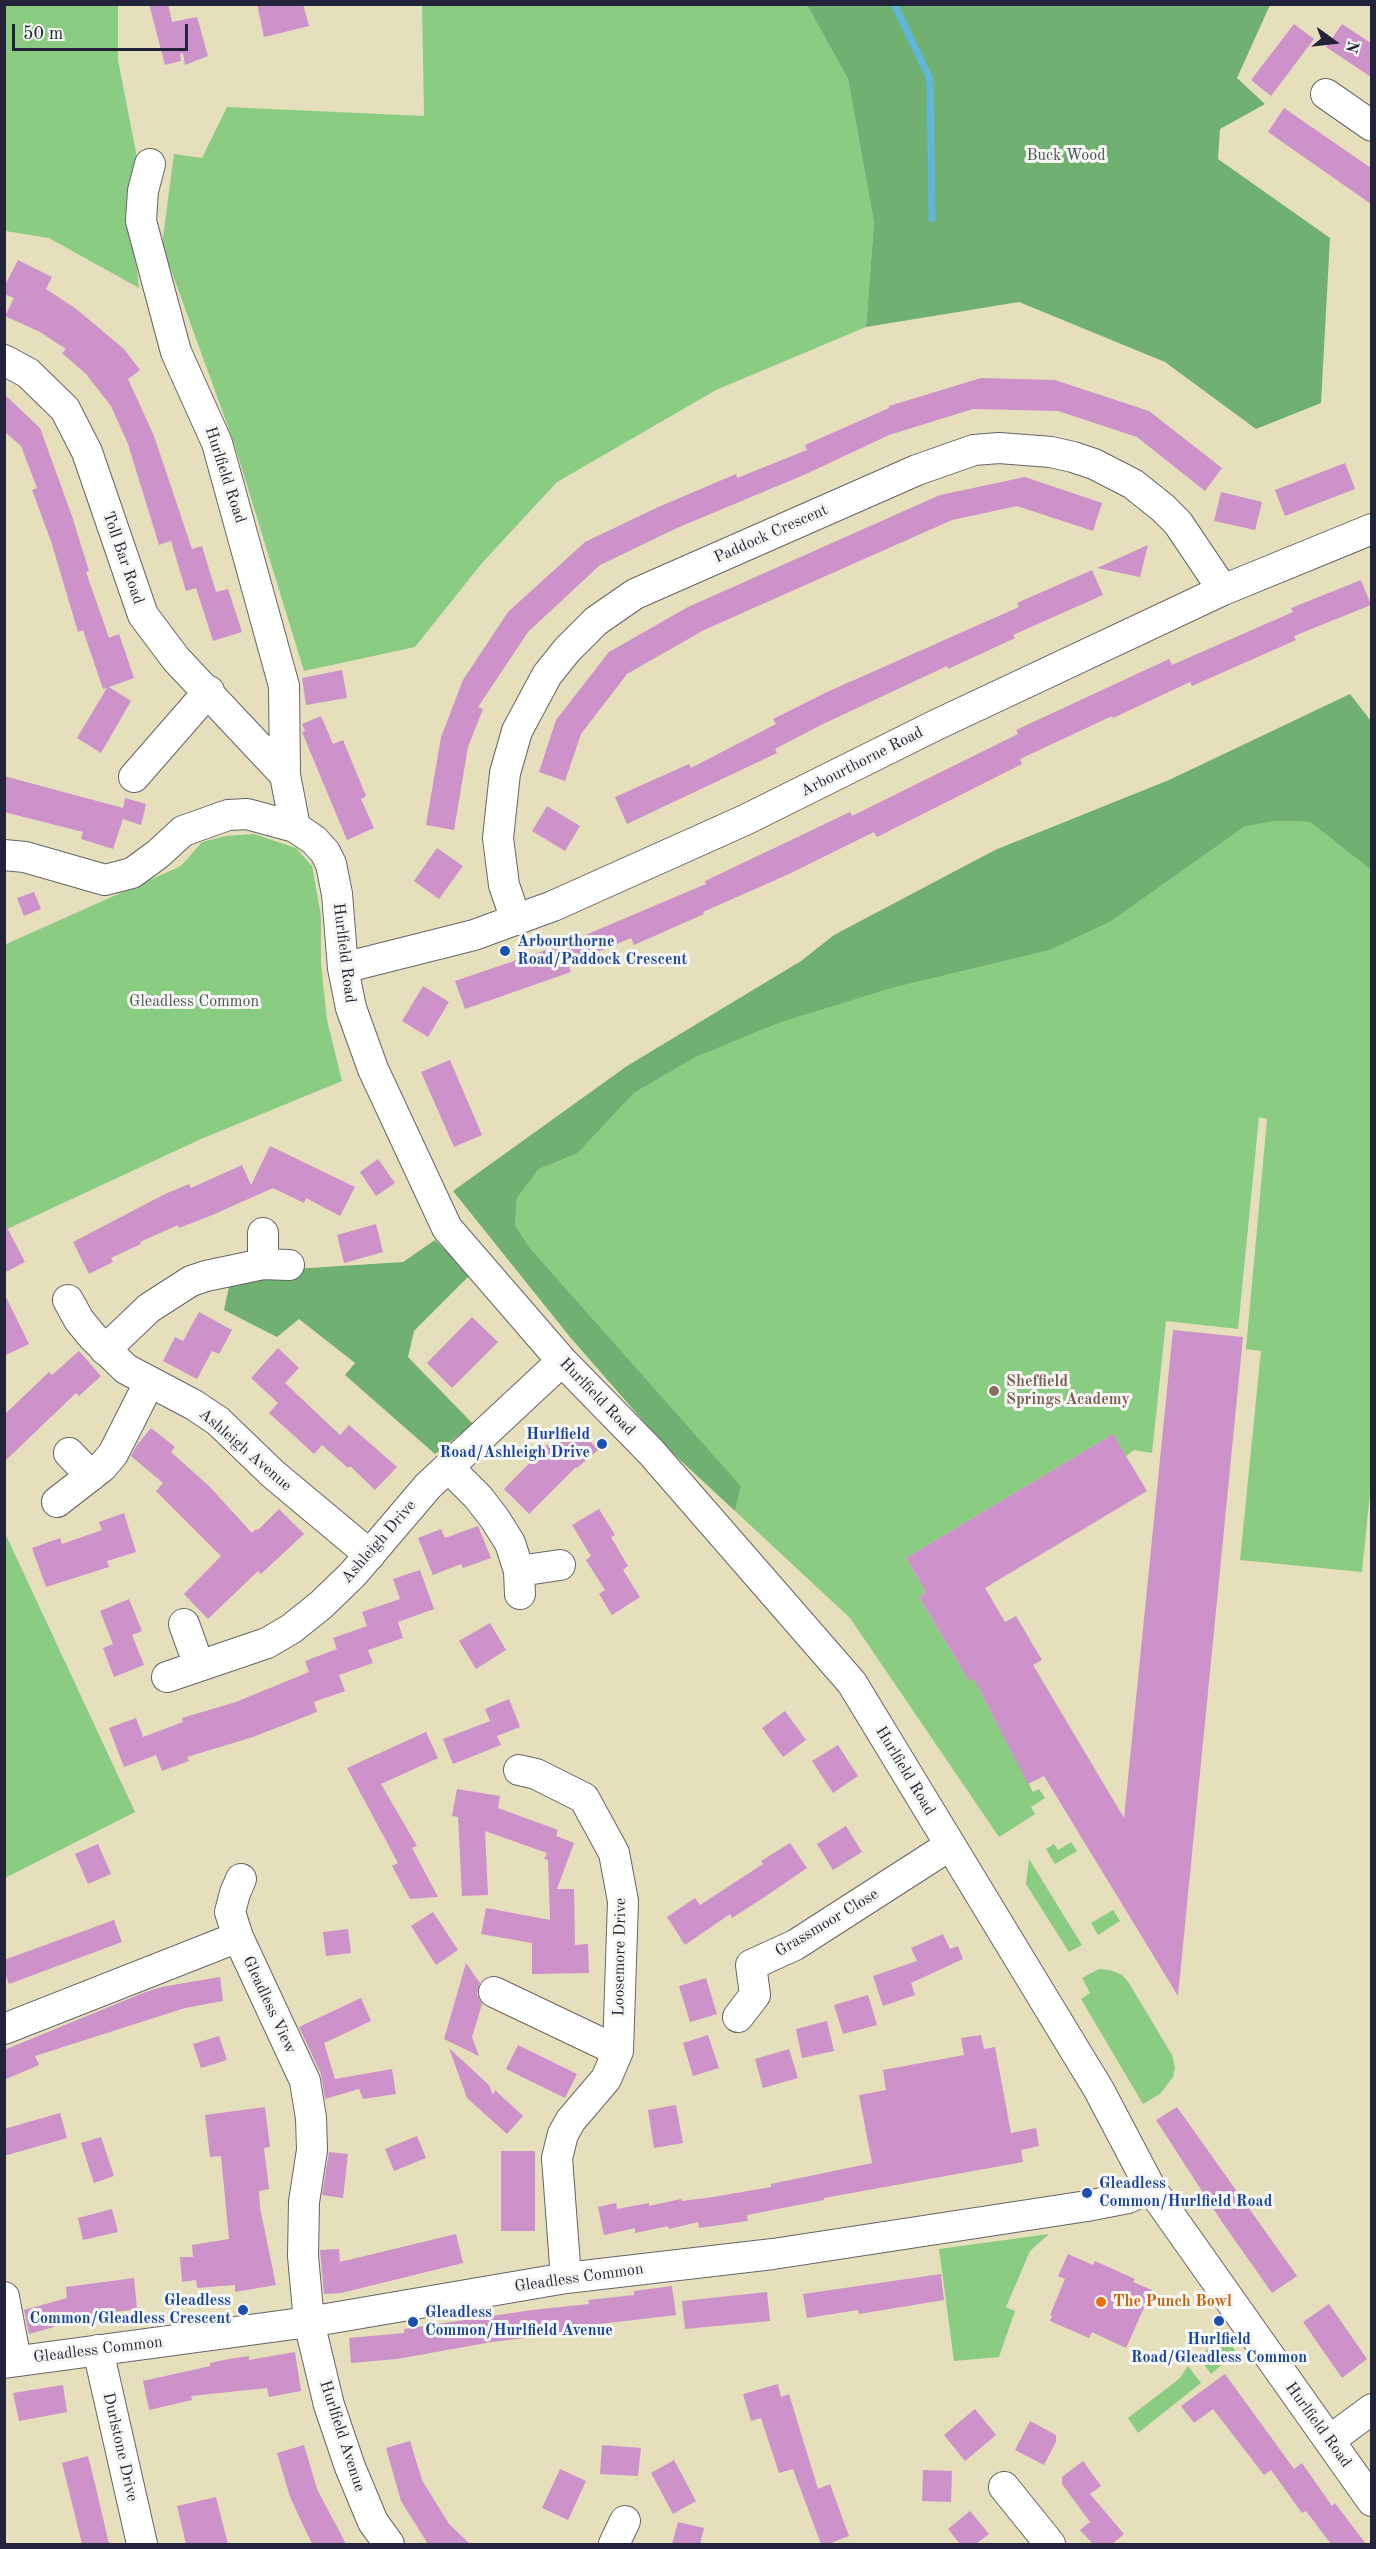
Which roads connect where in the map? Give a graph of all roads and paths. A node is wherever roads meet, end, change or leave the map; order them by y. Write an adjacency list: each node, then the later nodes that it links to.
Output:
1 (1326, 94): 2 (street)
2 (1371, 126)
3 (150, 164): 8 (street, Hurlfield Road)
4 (4, 360): 7 (street, Toll Bar Road)
5 (1371, 529): 6 (street, Arbourthorne Road)
6 (1223, 590): 12 (street, Arbourthorne Road); 12 (street, Paddock Crescent)
7 (209, 692): 8 (street, Toll Bar Road); 9 (street)
8 (285, 775): 10 (street, Hurlfield Road)
9 (134, 777)
10 (295, 827): 11 (street); 13 (street, Hurlfield Road)
11 (4, 855)
12 (516, 920): 13 (street, Arbourthorne Road)
13 (343, 968): 17 (street, Hurlfield Road)
14 (263, 1233): 16 (street)
15 (68, 1300): 16 (street, Ashleigh Avenue)
16 (105, 1350): 18 (street, Ashleigh Avenue)
17 (562, 1361): 20 (street, Ashleigh Drive); 29 (street, Hurlfield Road)
18 (149, 1383): 21 (street); 23 (street, Ashleigh Avenue)
19 (69, 1453): 21 (street)
20 (448, 1468): 23 (street, Ashleigh Drive); 24 (street)
21 (91, 1476): 22 (street)
22 (57, 1502)
23 (370, 1555): 26 (street, Ashleigh Drive)
24 (560, 1565)
25 (183, 1624): 26 (street)
26 (199, 1666): 27 (street, Ashleigh Drive)
27 (167, 1677)
28 (519, 1770): 35 (street, Loosemore Drive)
29 (950, 1846): 33 (street, Grassmoor Close); 36 (street, Hurlfield Road)
30 (241, 1879): 31 (street)
31 (238, 1937): 34 (street, Gleadless View); 39 (street, Gleadless View)
32 (494, 1992): 35 (street)
33 (738, 2017)
34 (4, 2030)
35 (618, 2051): 37 (street, Loosemore Drive)
36 (1150, 2187): 37 (street, Gleadless Common); 43 (street, Hurlfield Road)
37 (566, 2278): 39 (street, Gleadless Common)
38 (4, 2297): 41 (street)
39 (309, 2322): 40 (street, Gleadless Common); 47 (street, Hurlfield Avenue)
40 (98, 2350): 41 (street, Gleadless Common); 46 (street, Durlstone Drive)
41 (10, 2362)
42 (1371, 2409): 43 (street)
43 (1330, 2440): 45 (street, Hurlfield Road)
44 (1004, 2487): 48 (street)
45 (1371, 2501)
46 (142, 2544)
47 (389, 2544)
48 (1050, 2544)

